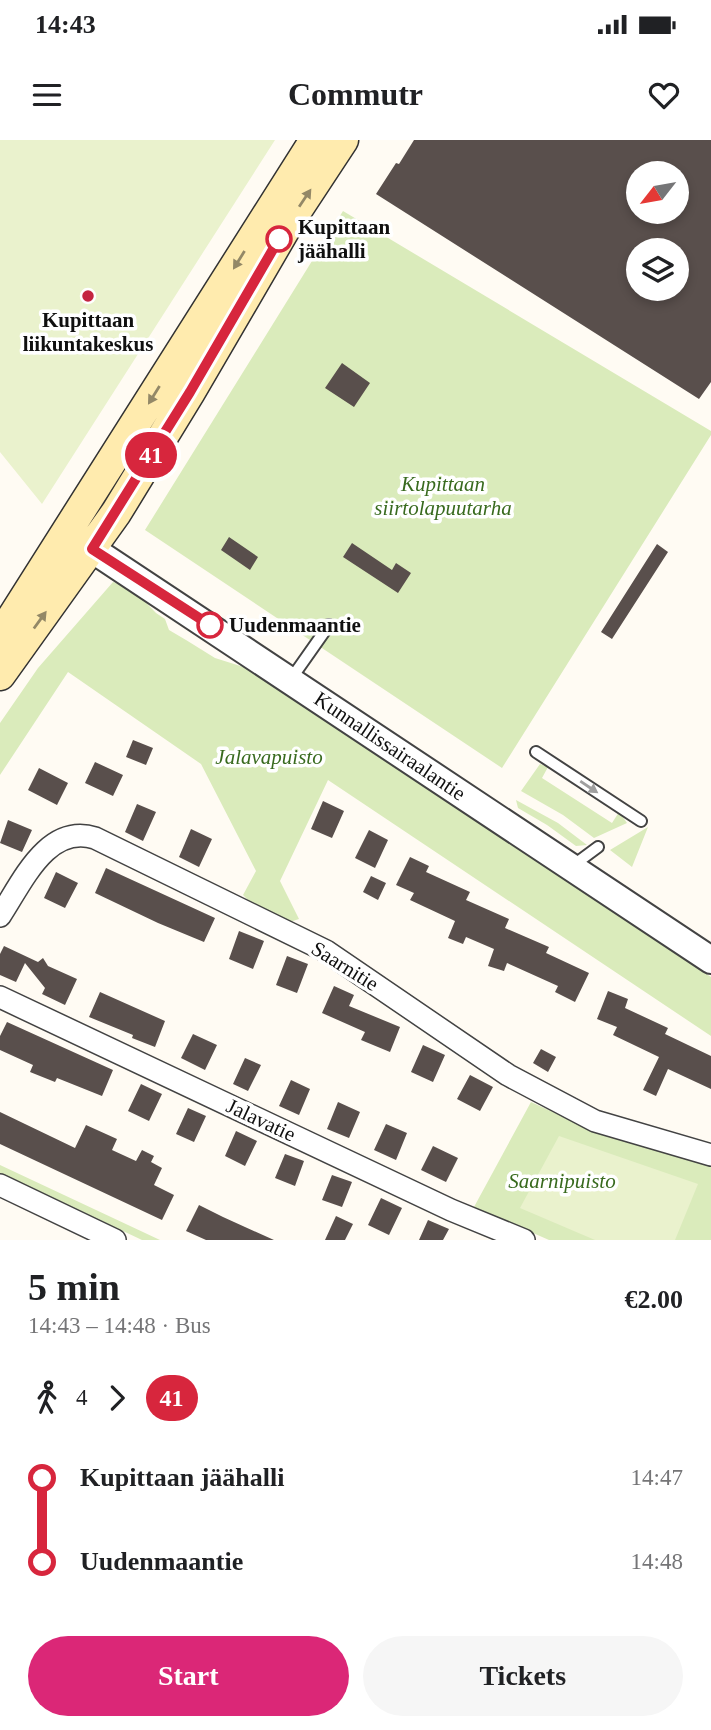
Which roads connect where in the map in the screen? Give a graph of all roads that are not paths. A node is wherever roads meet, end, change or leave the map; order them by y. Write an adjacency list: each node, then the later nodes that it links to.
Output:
1 (315, 140): 3 (main road, one-way to 3)
2 (343, 140): 3 (main road, one-way to 2)
3 (79, 541): 5 (main road); 6 (main road, one-way to 3); 7 (street, Kunnallissairaalantie)
4 (329, 625): 7 (lane)
5 (0, 637)
6 (0, 675)
7 (290, 679): 11 (street, Kunnallissairaalantie)
8 (536, 752): 9 (lane, one-way to 9)
9 (641, 821)
10 (598, 847): 11 (lane)
11 (571, 867): 13 (street, Kunnallissairaalantie)
12 (0, 916): 15 (street, Saarnitie)
13 (711, 960)
14 (0, 997): 18 (street, Jalavatie)
15 (711, 1155)
16 (0, 1185): 17 (street)
17 (116, 1240)
18 (524, 1240)

